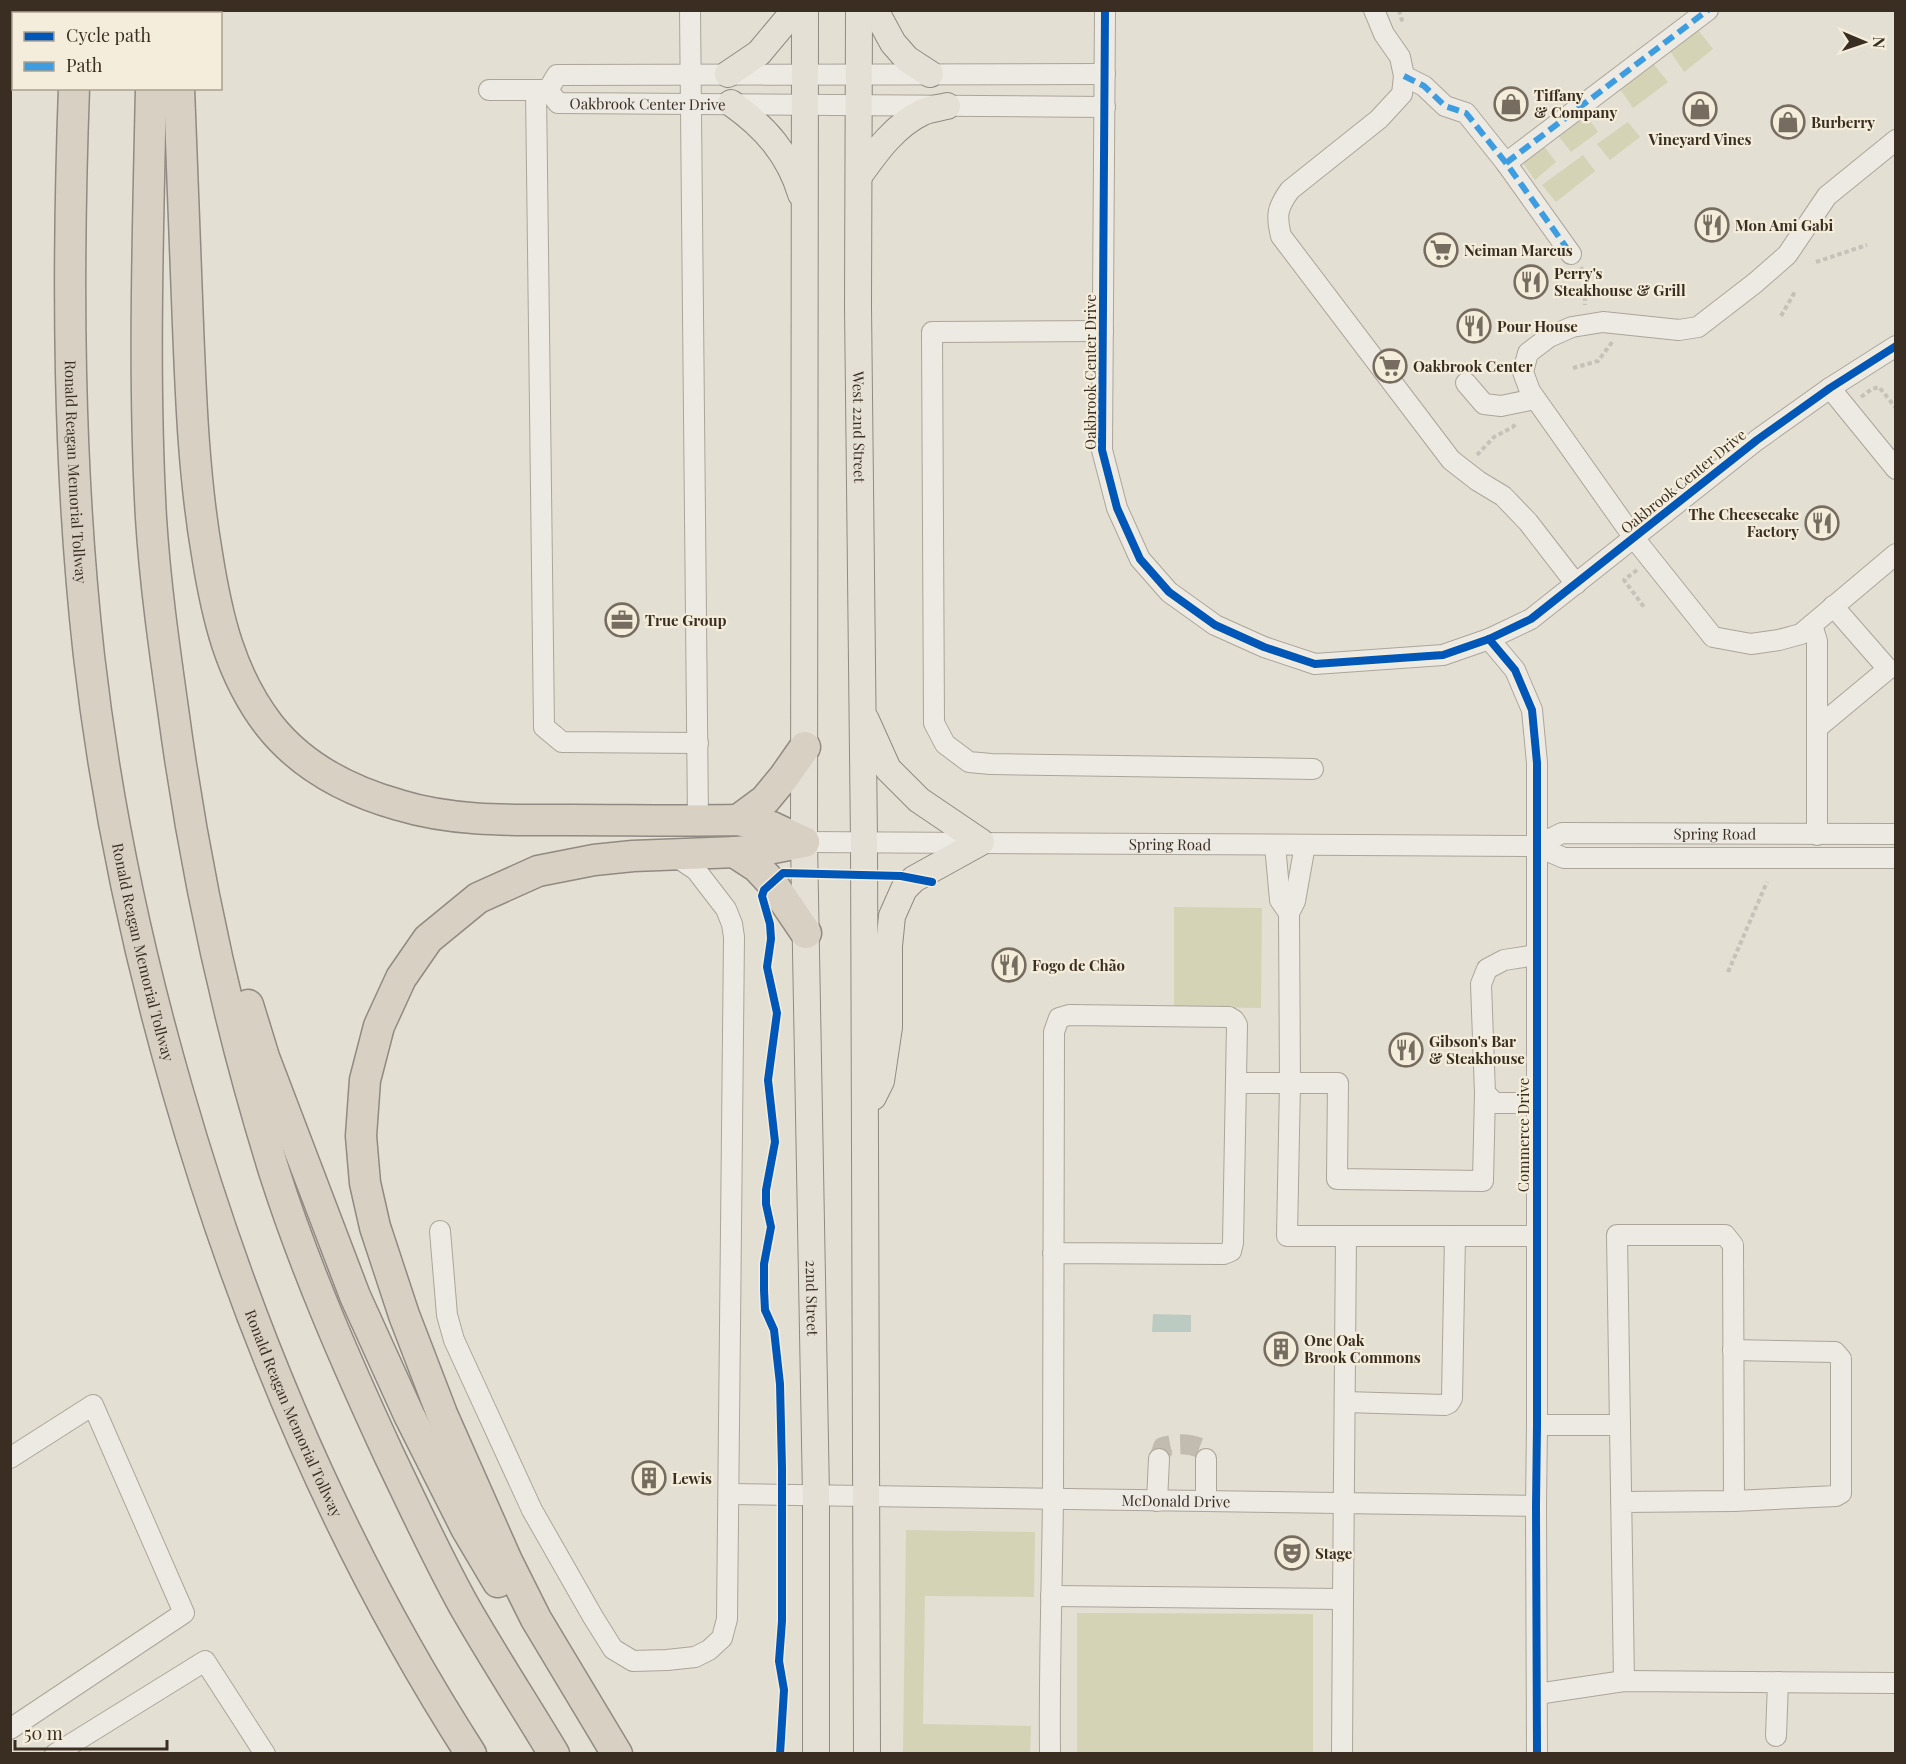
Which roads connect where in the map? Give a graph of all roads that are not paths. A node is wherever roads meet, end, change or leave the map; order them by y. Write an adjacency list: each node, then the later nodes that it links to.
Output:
1 (690, 10): 9 (street)
2 (795, 10): 10 (main road)
3 (805, 10): 11 (main road)
4 (859, 10): 12 (main road, West 22nd Street)
5 (875, 10): 13 (main road)
6 (1105, 10): 14 (street, Oakbrook Center Drive)
7 (1374, 10): 15 (street)
8 (1708, 10): 29 (street)
9 (690, 74): 10 (street, Oakbrook Center Drive); 21 (street, Oakbrook Center Drive); 22 (street)
10 (728, 74): 11 (street, Oakbrook Center Drive)
11 (806, 74): 12 (street, Oakbrook Center Drive); 24 (main road)
12 (859, 74): 13 (street, Oakbrook Center Drive); 25 (main road, West 22nd Street)
13 (930, 74): 14 (street, Oakbrook Center Drive)
14 (1105, 74): 27 (street, Oakbrook Center Drive)
15 (1404, 76): 29 (street); 42 (street)
16 (59, 90): 37 (highway)
17 (74, 90): 37 (highway, Ronald Reagan Memorial Tollway)
18 (151, 90): 51 (highway)
19 (179, 90): 53 (highway)
20 (489, 90): 21 (street)
21 (542, 90): 22 (street, Oakbrook Center Drive); 49 (street)
22 (690, 103): 23 (street, Oakbrook Center Drive); 49 (street)
23 (731, 103): 24 (street, Oakbrook Center Drive); 31 (main road)
24 (806, 104): 25 (street, Oakbrook Center Drive); 31 (main road)
25 (859, 105): 26 (street, Oakbrook Center Drive); 30 (main road, West 22nd Street)
26 (946, 105): 27 (street, Oakbrook Center Drive); 30 (main road)
27 (1105, 107): 33 (street, Oakbrook Center Drive)
28 (1896, 140): 38 (street)
29 (1506, 163): 32 (street)
30 (859, 176): 47 (main road, West 22nd Street)
31 (805, 209): 50 (main road)
32 (1571, 254)
33 (1103, 331): 45 (street, Oakbrook Center Drive); 52 (street)
34 (1896, 346): 36 (street, Oakbrook Center Drive)
35 (1466, 383): 38 (street)
36 (1830, 388): 39 (street); 40 (street, Oakbrook Center Drive)
37 (71, 389): 106 (highway, Ronald Reagan Memorial Tollway)
38 (1535, 399): 40 (street)
39 (1896, 469)
40 (1634, 538): 42 (street, Oakbrook Center Drive); 44 (street)
41 (1896, 554): 43 (street)
42 (1576, 584): 45 (street, Oakbrook Center Drive)
43 (1833, 606): 44 (street); 46 (street)
44 (1812, 625): 48 (street)
45 (1489, 639): 62 (street)
46 (1892, 666): 48 (street)
47 (862, 712): 58 (main road, West 22nd Street); 59 (main road)
48 (1817, 728): 56 (street)
49 (698, 743): 53 (street)
50 (805, 747): 54 (highway); 57 (main road)
51 (179, 756): 107 (highway); 108 (highway)
52 (1313, 769)
53 (698, 820): 54 (highway)
54 (738, 820): 57 (highway)
55 (1896, 834): 56 (street, Spring Road)
56 (1817, 835): 62 (street, Spring Road)
57 (804, 842): 58 (street, Spring Road); 63 (highway); 67 (main road, 22nd Street)
58 (864, 842): 59 (street, Spring Road); 73 (main road)
59 (981, 842): 60 (street, Spring Road); 73 (main road)
60 (1275, 845): 61 (street, Spring Road); 66 (street)
61 (1305, 845): 62 (street, Spring Road); 66 (street)
62 (1536, 846): 65 (street, Spring Road); 68 (street, Commerce Drive)
63 (734, 852): 64 (highway); 67 (highway)
64 (672, 854): 86 (street); 108 (highway)
65 (1896, 858)
66 (1289, 913): 70 (street)
67 (806, 933): 87 (main road, 22nd Street)
68 (1536, 955): 71 (street); 72 (street, Commerce Drive)
69 (1236, 1083): 70 (street); 78 (street); 78 (street)
70 (1290, 1083): 71 (street); 75 (street)
71 (1485, 1093): 72 (street)
72 (1536, 1103): 77 (street, Commerce Drive)
73 (866, 1111): 88 (main road)
74 (440, 1231): 86 (street)
75 (1346, 1236): 76 (street); 80 (street)
76 (1455, 1236): 77 (street); 80 (street)
77 (1536, 1236): 81 (street, Commerce Drive)
78 (1053, 1252): 89 (street)
79 (1733, 1350): 82 (street); 92 (street); 92 (street)
80 (1345, 1401): 94 (street)
81 (1537, 1425): 82 (street); 95 (street, Commerce Drive)
82 (1620, 1425): 93 (street)
83 (10, 1458): 102 (street)
84 (1159, 1459): 90 (street)
85 (1206, 1459): 91 (street)
86 (729, 1494): 87 (street, McDonald Drive)
87 (816, 1496): 88 (street, McDonald Drive); 109 (main road, 22nd Street)
88 (866, 1496): 89 (street, McDonald Drive); 110 (main road)
89 (1053, 1499): 90 (street, McDonald Drive); 96 (street)
90 (1157, 1501): 91 (street, McDonald Drive)
91 (1206, 1501): 94 (street, McDonald Drive)
92 (1734, 1501): 93 (street)
93 (1621, 1502): 98 (street)
94 (1344, 1503): 95 (street, McDonald Drive); 97 (street)
95 (1536, 1506): 101 (street, Commerce Drive)
96 (1051, 1596): 97 (street); 111 (street)
97 (1343, 1599): 112 (street)
98 (1624, 1681): 99 (street); 101 (street)
99 (1778, 1682): 100 (street); 103 (street)
100 (1896, 1683)
101 (1537, 1694): 113 (street)
102 (10, 1728)
103 (1776, 1736)
104 (55, 1754): 105 (street)
105 (264, 1754)
106 (471, 1754)
107 (554, 1754)
108 (615, 1754)
109 (816, 1754)
110 (867, 1754)
111 (1050, 1754)
112 (1342, 1754)
113 (1537, 1754)

